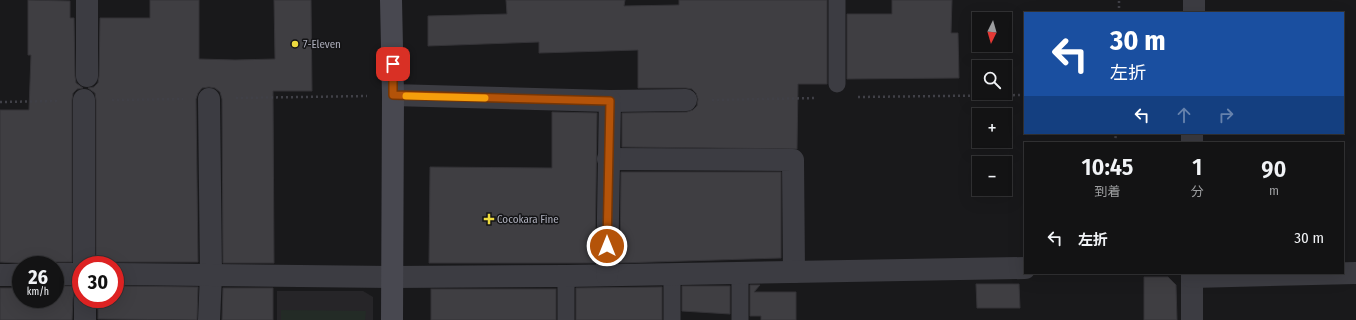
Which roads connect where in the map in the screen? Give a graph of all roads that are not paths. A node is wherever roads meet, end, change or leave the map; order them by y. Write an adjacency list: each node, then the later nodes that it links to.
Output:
1 (87, 0): 6 (street)
2 (391, 0): 8 (street)
3 (837, 0): 7 (lane)
4 (1194, 0): 5 (street)
5 (1194, 12)
6 (88, 76)
7 (837, 84)
8 (393, 95): 12 (street); 29 (street)
9 (209, 98): 25 (street)
10 (84, 100): 14 (street)
11 (686, 100): 12 (street)
12 (610, 101): 13 (street)
13 (608, 159): 16 (street); 26 (street)
14 (84, 256)
15 (1024, 268): 16 (street)
16 (794, 272): 17 (street)
17 (740, 273): 21 (street); 36 (lane)
18 (1344, 273): 19 (street)
19 (1356, 273)
20 (124, 274): 25 (street)
21 (672, 274): 26 (street); 35 (lane)
22 (1274, 274): 27 (street)
23 (0, 275): 24 (street)
24 (12, 275)
25 (211, 275): 29 (street); 32 (street)
26 (607, 275): 28 (street)
27 (1192, 275): 37 (street)
28 (566, 276): 29 (street); 34 (lane)
29 (391, 277): 33 (street)
30 (85, 308): 31 (street)
31 (85, 320)
32 (209, 320)
33 (392, 320)
34 (566, 320)
35 (672, 320)
36 (740, 320)
37 (1192, 320)

